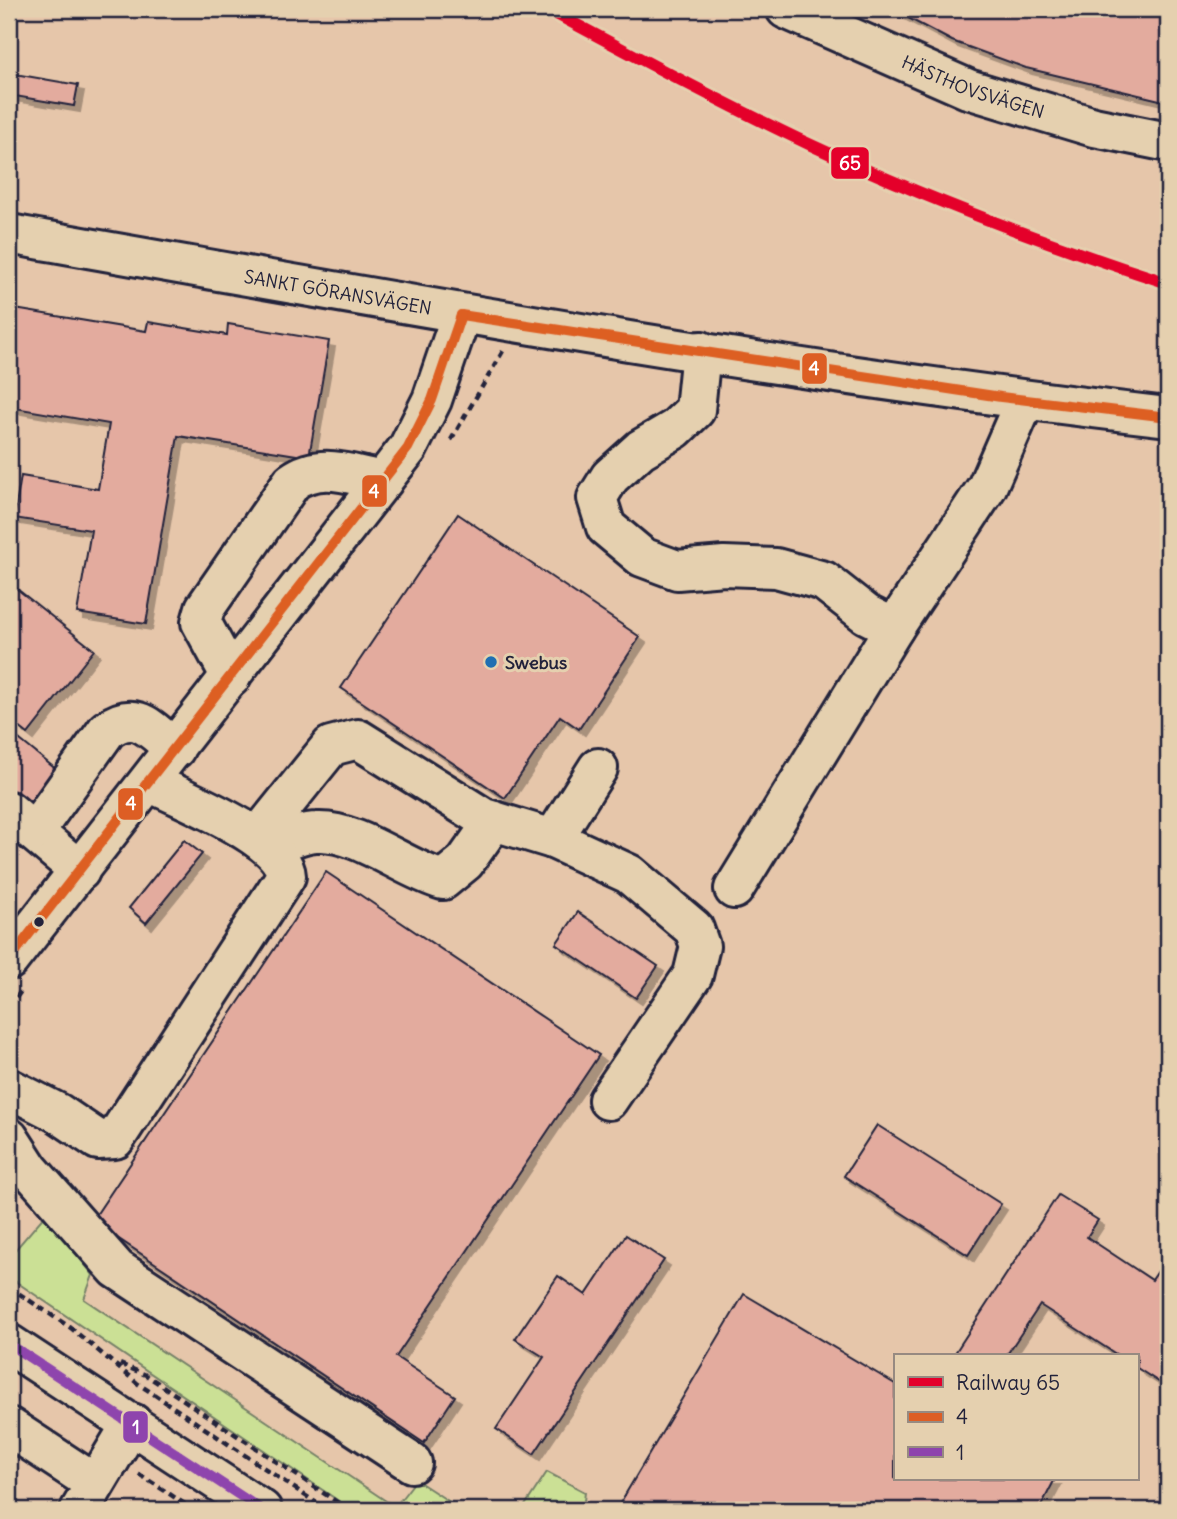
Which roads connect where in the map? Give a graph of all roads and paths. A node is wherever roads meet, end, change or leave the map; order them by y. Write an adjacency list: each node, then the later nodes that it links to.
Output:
1 (786, 9): 2 (street, HÄSTHOVSVÄGEN)
2 (1168, 142)
3 (9, 234): 4 (street, SANKT GÖRANSVÄGEN)
4 (461, 315): 5 (street, SANKT GÖRANSVÄGEN); 8 (street)
5 (701, 351): 6 (street, SANKT GÖRANSVÄGEN); 9 (street)
6 (1025, 400): 7 (street, SANKT GÖRANSVÄGEN); 9 (street)
7 (1168, 417)
8 (383, 481): 10 (street); 10 (street)
9 (894, 628): 19 (street)
10 (231, 677): 11 (street)
11 (175, 749): 13 (street); 14 (street)
12 (598, 768): 16 (street)
13 (150, 782): 17 (street); 18 (street)
14 (22, 821): 18 (street)
15 (494, 821): 16 (street); 17 (street); 17 (street)
16 (553, 839): 22 (street)
17 (264, 842): 21 (street)
18 (80, 871): 20 (street)
19 (734, 889)
20 (9, 960)
21 (9, 1088)
22 (608, 1100)
23 (9, 1138): 29 (street)
24 (9, 1287): 26 (path)
25 (9, 1344): 27 (street)
26 (116, 1362): 32 (path); 33 (path)
27 (132, 1423): 30 (street); 31 (street)
28 (9, 1427): 30 (street)
29 (412, 1463)
30 (87, 1497)
31 (262, 1510)
32 (327, 1510)
33 (349, 1510)

